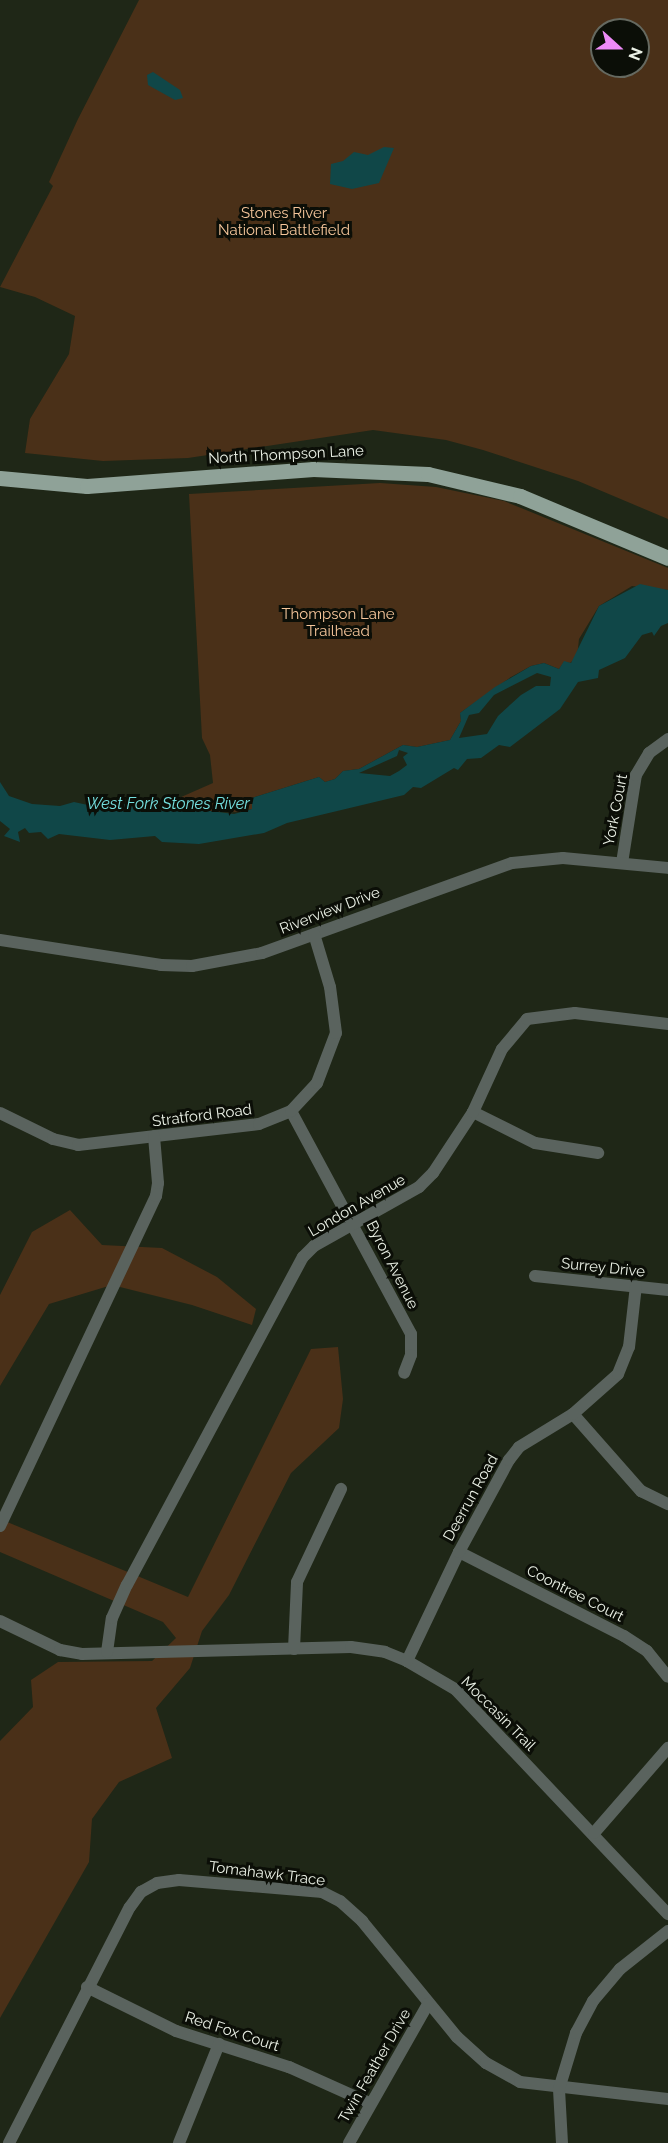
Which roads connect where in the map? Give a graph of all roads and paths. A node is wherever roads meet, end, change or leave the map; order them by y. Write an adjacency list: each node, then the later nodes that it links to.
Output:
1 (0, 478): 2 (main road, North Thompson Lane)
2 (668, 558)
3 (668, 739): 4 (street, York Court)
4 (622, 863): 5 (street, Riverview Drive); 6 (street, Riverview Drive)
5 (668, 868)
6 (314, 934): 7 (street, Riverview Drive); 9 (street, Stratford Road)
7 (0, 940)
8 (668, 1024): 10 (street, London Avenue)
9 (291, 1111): 12 (street, Stratford Road); 14 (street, Byron Avenue)
10 (473, 1112): 13 (street); 14 (street, London Avenue)
11 (0, 1113): 12 (street, Stratford Road)
12 (154, 1137): 22 (street)
13 (598, 1153)
14 (354, 1222): 18 (street, Byron Avenue); 26 (street, London Avenue)
15 (535, 1276): 16 (street, Surrey Drive)
16 (636, 1286): 17 (street, Surrey Drive); 19 (street, Deerrun Road)
17 (668, 1290)
18 (404, 1373)
19 (573, 1414): 21 (street); 23 (street, Deerrun Road)
20 (341, 1489): 25 (street)
21 (668, 1504)
22 (0, 1526)
23 (459, 1552): 27 (street, Deerrun Road); 28 (street, Coontree Court)
24 (0, 1621): 26 (street, Moccasin Trail)
25 (294, 1649): 26 (street, Moccasin Trail); 27 (street, Moccasin Trail)
26 (107, 1652)
27 (408, 1661): 30 (street, Moccasin Trail)
28 (668, 1677)
29 (668, 1748): 30 (street)
30 (594, 1833): 31 (street, Moccasin Trail)
31 (668, 1914)
32 (668, 1931): 36 (street)
33 (87, 1987): 34 (street, Tomahawk Trace); 35 (street, Red Fox Court); 39 (street, Tomahawk Trace)
34 (428, 2004): 36 (street, Tomahawk Trace); 38 (street, Twin Feather Drive)
35 (219, 2044): 38 (street, Red Fox Court); 40 (street)
36 (559, 2089): 37 (street, Tomahawk Trace); 42 (street)
37 (668, 2099)
38 (369, 2103): 41 (street, Twin Feather Drive)
39 (9, 2143)
40 (179, 2143)
41 (349, 2143)
42 (562, 2143)

